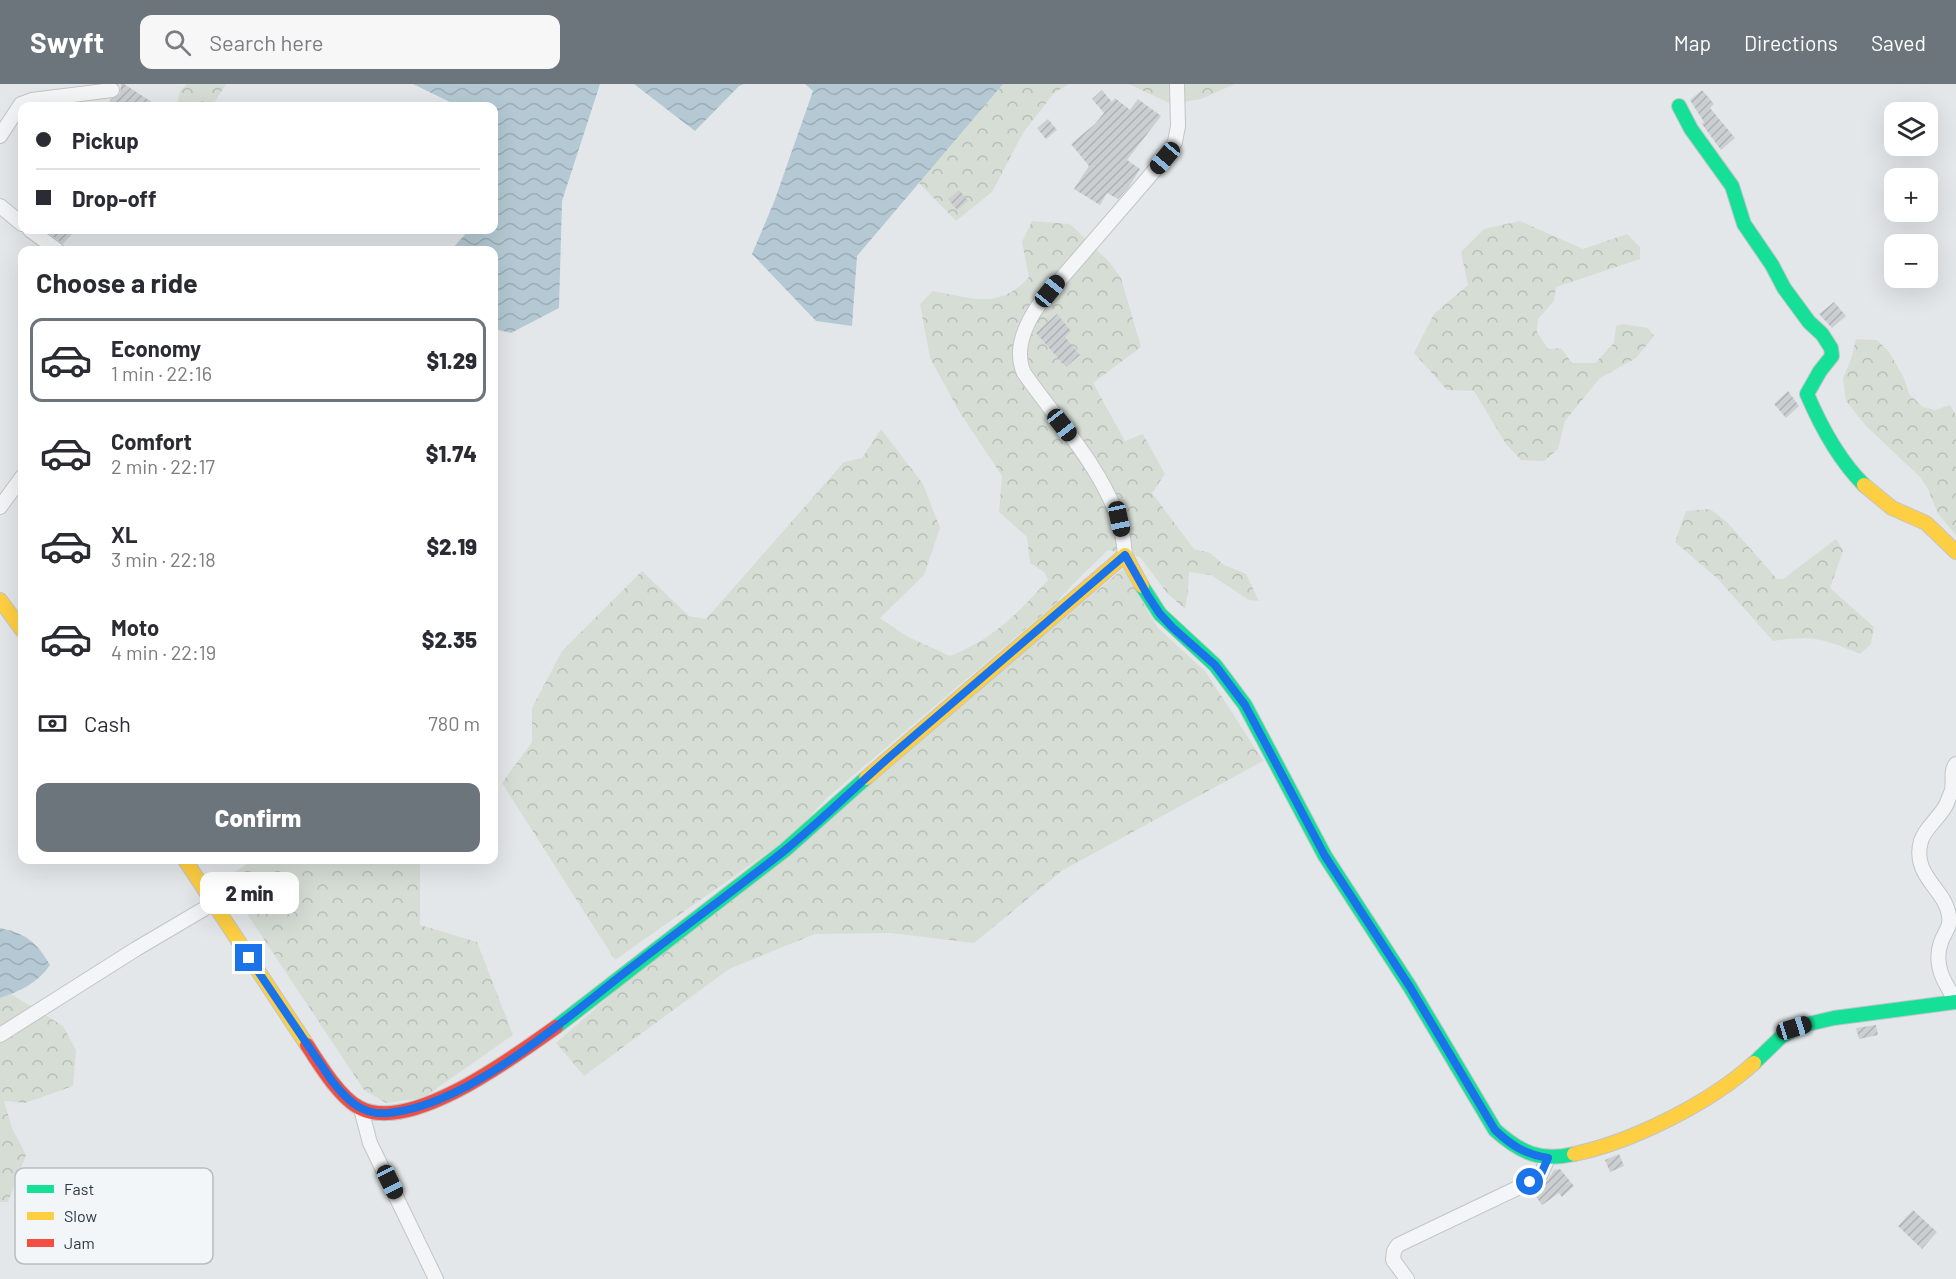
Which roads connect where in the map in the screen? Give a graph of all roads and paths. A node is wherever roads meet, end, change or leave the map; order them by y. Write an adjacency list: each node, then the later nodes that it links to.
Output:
1 (1176, 84): 14 (street)
2 (112, 90): 3 (street)
3 (26, 102)
4 (1678, 106): 13 (street)
5 (18, 109): 6 (street)
6 (0, 136)
7 (0, 206): 8 (street)
8 (18, 221)
9 (35, 234): 10 (street)
10 (52, 246)
11 (18, 482): 12 (street)
12 (0, 507)
13 (1956, 552)
14 (1125, 555): 22 (street); 23 (street)
15 (0, 600): 16 (street)
16 (18, 625)
17 (1956, 764): 20 (street)
18 (188, 864): 19 (street)
19 (214, 903): 21 (street); 22 (street)
20 (1956, 1002): 23 (street)
21 (0, 1035)
22 (361, 1109): 24 (street)
23 (1548, 1158): 25 (street)
24 (436, 1279)
25 (1407, 1279)

